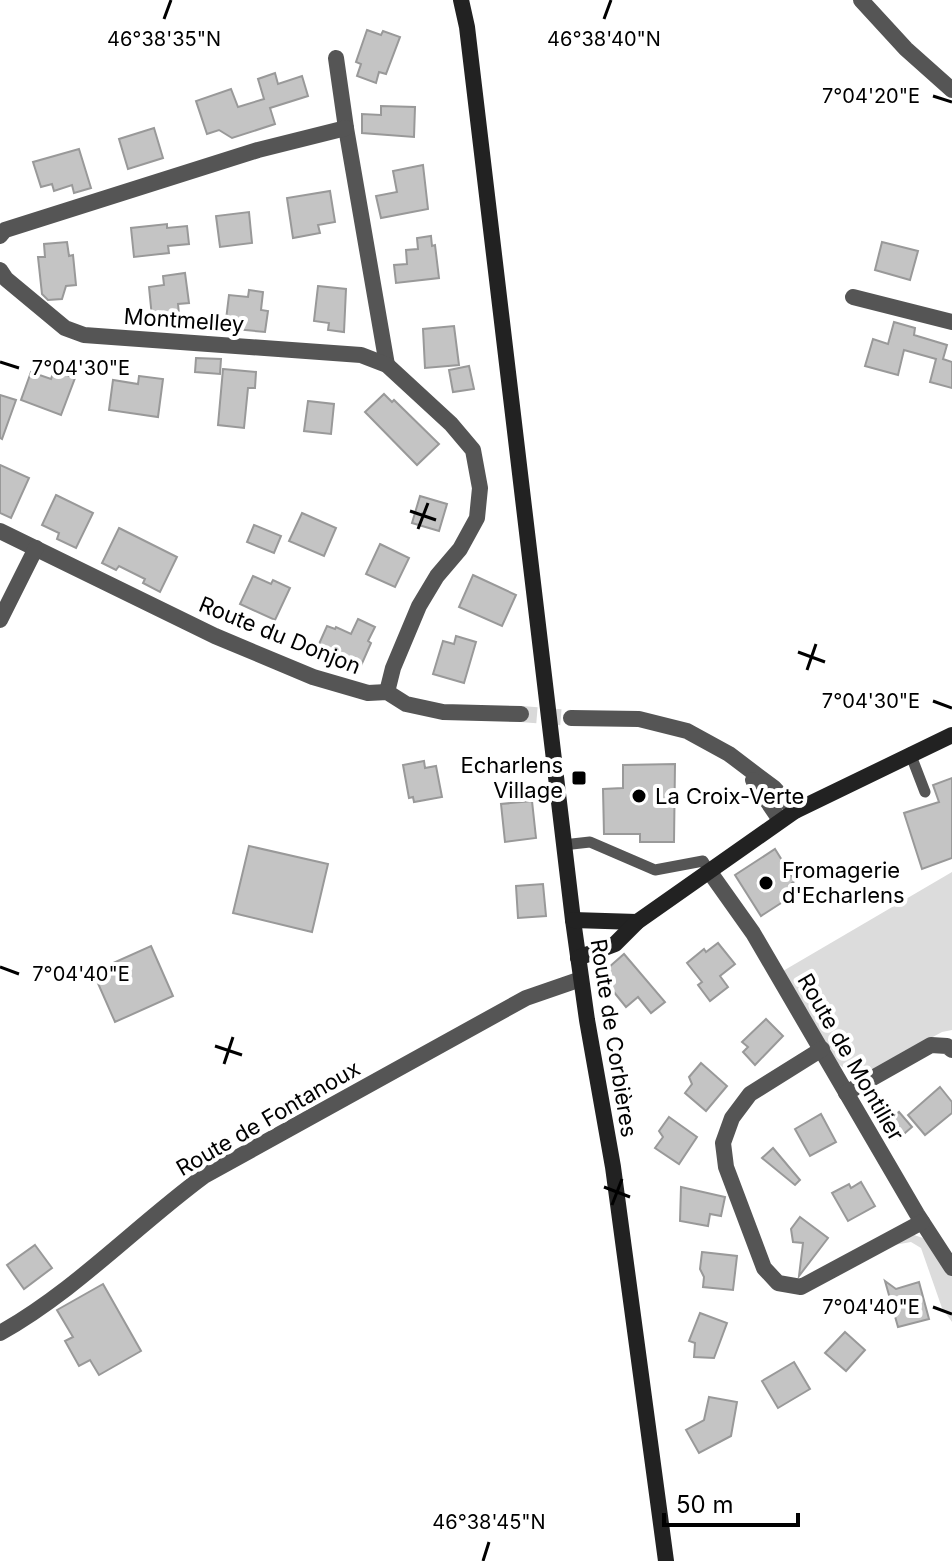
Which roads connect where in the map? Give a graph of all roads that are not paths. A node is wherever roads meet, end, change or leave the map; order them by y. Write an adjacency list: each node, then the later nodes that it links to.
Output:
1 (461, 0): 23 (main road, Route de Corbières)
2 (861, 0): 4 (street)
3 (336, 58): 5 (street)
4 (952, 90)
5 (346, 128): 6 (street); 10 (street)
6 (0, 236)
7 (0, 270): 10 (street, Montmelley)
8 (853, 297): 9 (street)
9 (952, 322)
10 (387, 365): 14 (street, Montmelley)
11 (0, 531): 12 (street, Route du Donjon)
12 (36, 548): 13 (street); 14 (street, Route du Donjon)
13 (0, 620)
14 (387, 692): 15 (street, Route du Donjon)
15 (521, 714)
16 (571, 718): 19 (street)
17 (952, 735): 18 (main road)
18 (910, 753): 20 (lane); 21 (main road)
19 (740, 763): 21 (street); 22 (street)
20 (925, 792)
21 (795, 811): 22 (main road)
22 (780, 820): 24 (main road)
23 (563, 845): 24 (lane); 25 (main road, Route de Corbières)
24 (709, 871): 26 (main road); 29 (street, Route de Montilier)
25 (573, 920): 26 (main road); 27 (main road, Route de Corbières)
26 (637, 922): 27 (main road)
27 (578, 958): 28 (main road, Route de Corbières)
28 (581, 979): 34 (street, Route de Fontanoux); 35 (main road, Route de Corbières)
29 (822, 1049): 31 (street, Route de Montilier); 32 (street)
30 (952, 1050): 31 (street)
31 (846, 1093): 32 (street, Route de Montilier)
32 (922, 1222): 33 (street, Route de Montilier)
33 (952, 1268)
34 (0, 1333)
35 (666, 1561)

